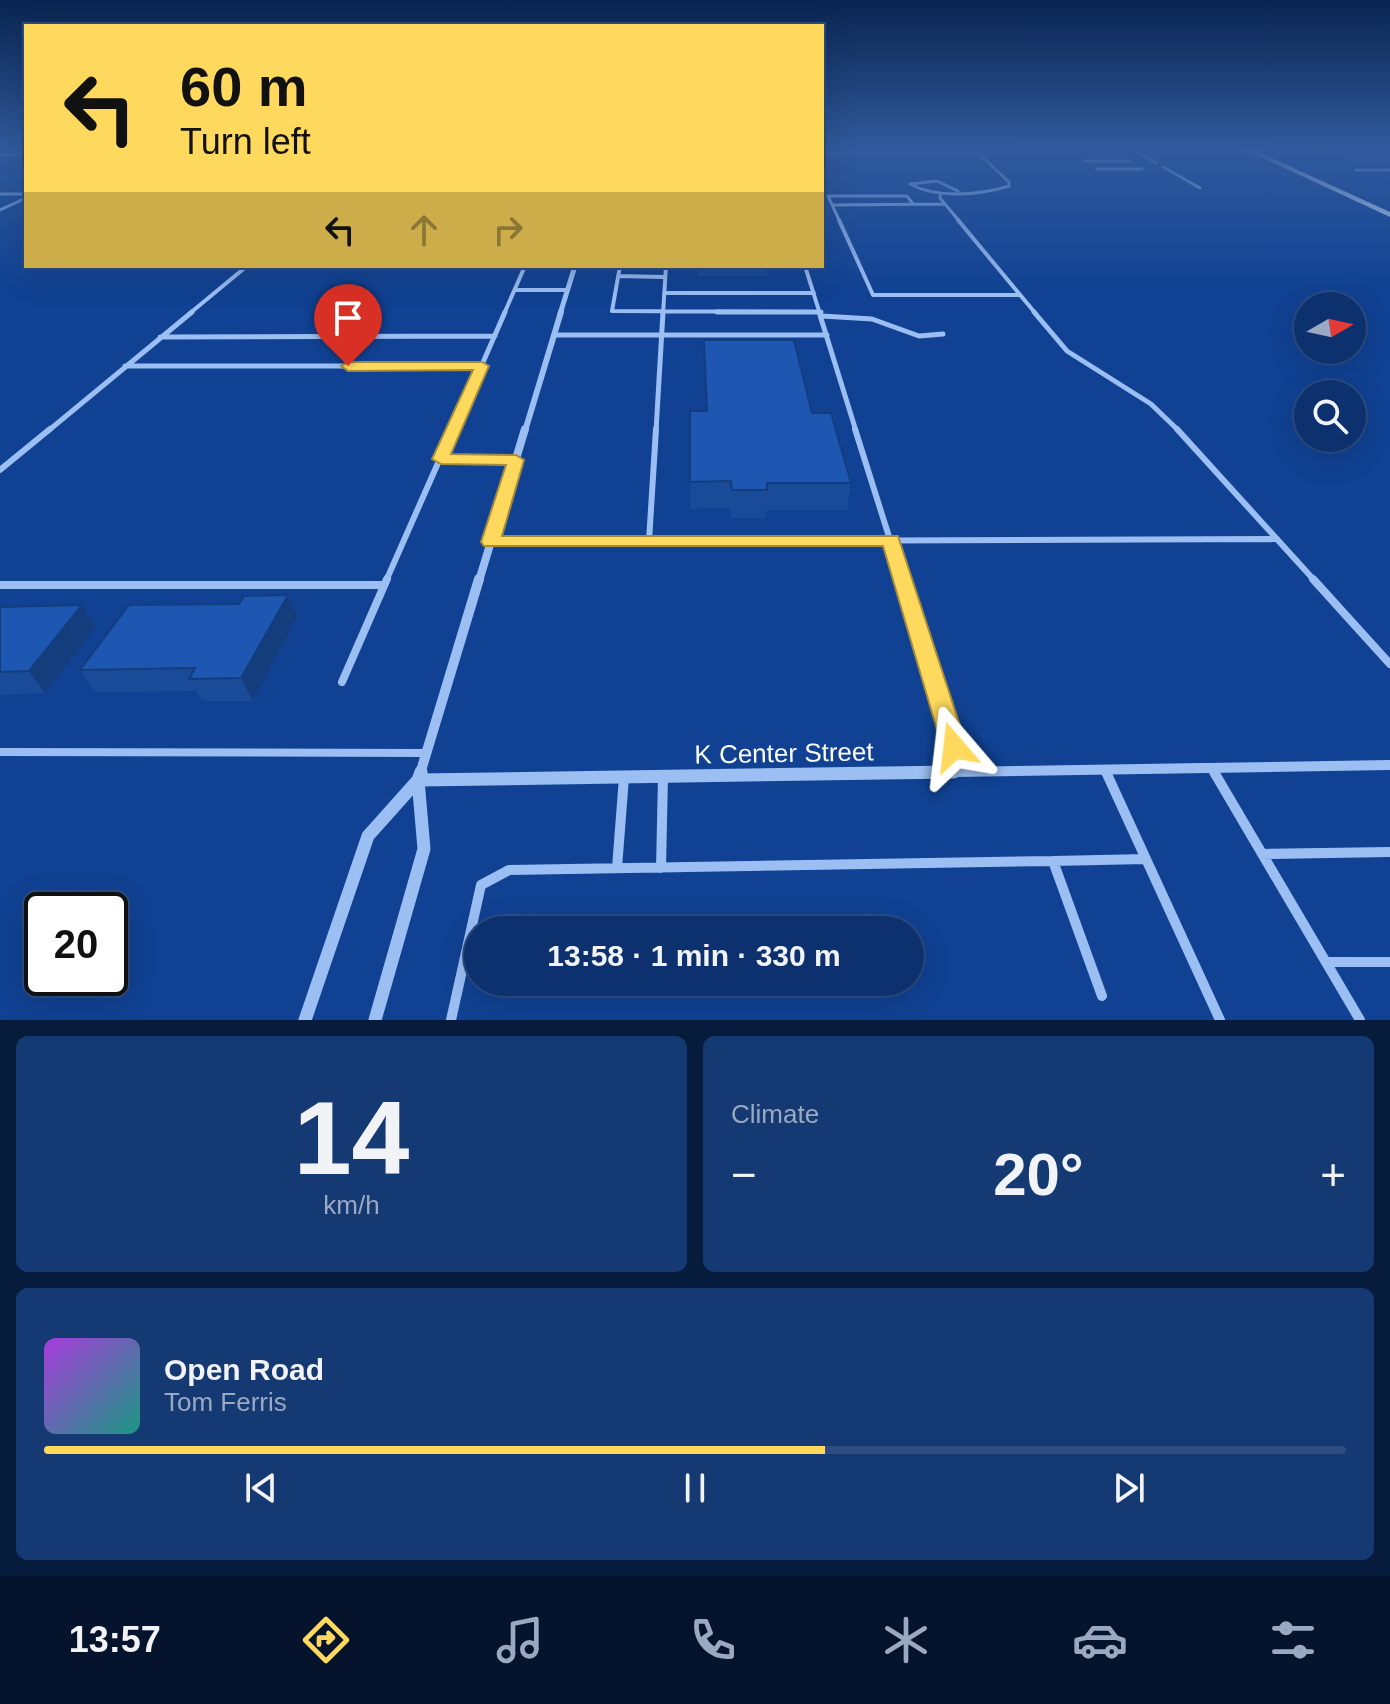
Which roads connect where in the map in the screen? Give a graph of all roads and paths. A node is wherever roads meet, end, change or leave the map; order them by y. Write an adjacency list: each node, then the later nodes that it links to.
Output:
1 (23, 198): 9 (lane)
2 (829, 198): 8 (lane)
3 (908, 198): 6 (lane)
4 (942, 198): 7 (lane)
5 (1352, 198): 10 (main road)
6 (913, 204): 7 (lane); 8 (lane)
7 (945, 204): 23 (lane)
8 (832, 205): 23 (lane)
9 (0, 210)
10 (1390, 215)
11 (245, 268): 31 (lane)
12 (524, 268): 19 (lane)
13 (574, 268): 20 (street)
14 (620, 268): 17 (lane)
15 (666, 268): 18 (lane)
16 (806, 268): 22 (lane)
17 (618, 276): 18 (lane); 24 (lane)
18 (665, 277): 21 (lane)
19 (515, 290): 20 (lane); 30 (lane)
20 (568, 290): 27 (street)
21 (664, 293): 22 (lane); 24 (lane)
22 (814, 293): 25 (lane)
23 (1020, 295): 37 (lane)
24 (663, 311): 25 (lane); 28 (lane)
25 (821, 314): 26 (lane); 29 (lane)
26 (943, 334)
27 (554, 335): 28 (lane); 35 (street)
28 (660, 335): 29 (lane); 39 (lane)
29 (827, 335): 38 (lane)
30 (495, 336): 31 (lane); 33 (lane)
31 (160, 337): 32 (lane)
32 (125, 366): 33 (lane); 36 (lane)
33 (482, 366): 34 (lane)
34 (441, 459): 35 (lane); 42 (lane)
35 (516, 460): 40 (street)
36 (0, 470)
37 (1277, 539): 38 (lane); 43 (lane)
38 (891, 540): 39 (lane); 50 (lane)
39 (649, 541): 40 (lane)
40 (491, 542): 46 (street)
41 (0, 585): 42 (lane)
42 (384, 585): 44 (lane)
43 (1390, 664)
44 (342, 682)
45 (0, 752): 46 (lane)
46 (426, 753): 53 (street)
47 (1390, 765): 48 (street, K Center Street)
48 (1211, 768): 49 (street, K Center Street); 55 (lane)
49 (1105, 769): 50 (street, K Center Street); 56 (lane)
50 (962, 772): 51 (street, K Center Street)
51 (663, 776): 52 (street, K Center Street); 59 (lane)
52 (624, 777): 53 (street, K Center Street); 58 (lane)
53 (418, 780): 63 (street); 64 (street)
54 (1390, 852): 55 (lane)
55 (1262, 854): 60 (lane)
56 (1146, 859): 57 (lane); 66 (lane)
57 (1053, 861): 59 (lane); 62 (lane)
58 (617, 868): 59 (lane); 65 (lane)
59 (661, 868)
60 (1326, 962): 61 (lane); 67 (lane)
61 (1390, 962)
62 (1102, 996)
63 (305, 1020)
64 (375, 1020)
65 (451, 1020)
66 (1220, 1020)
67 (1360, 1020)

